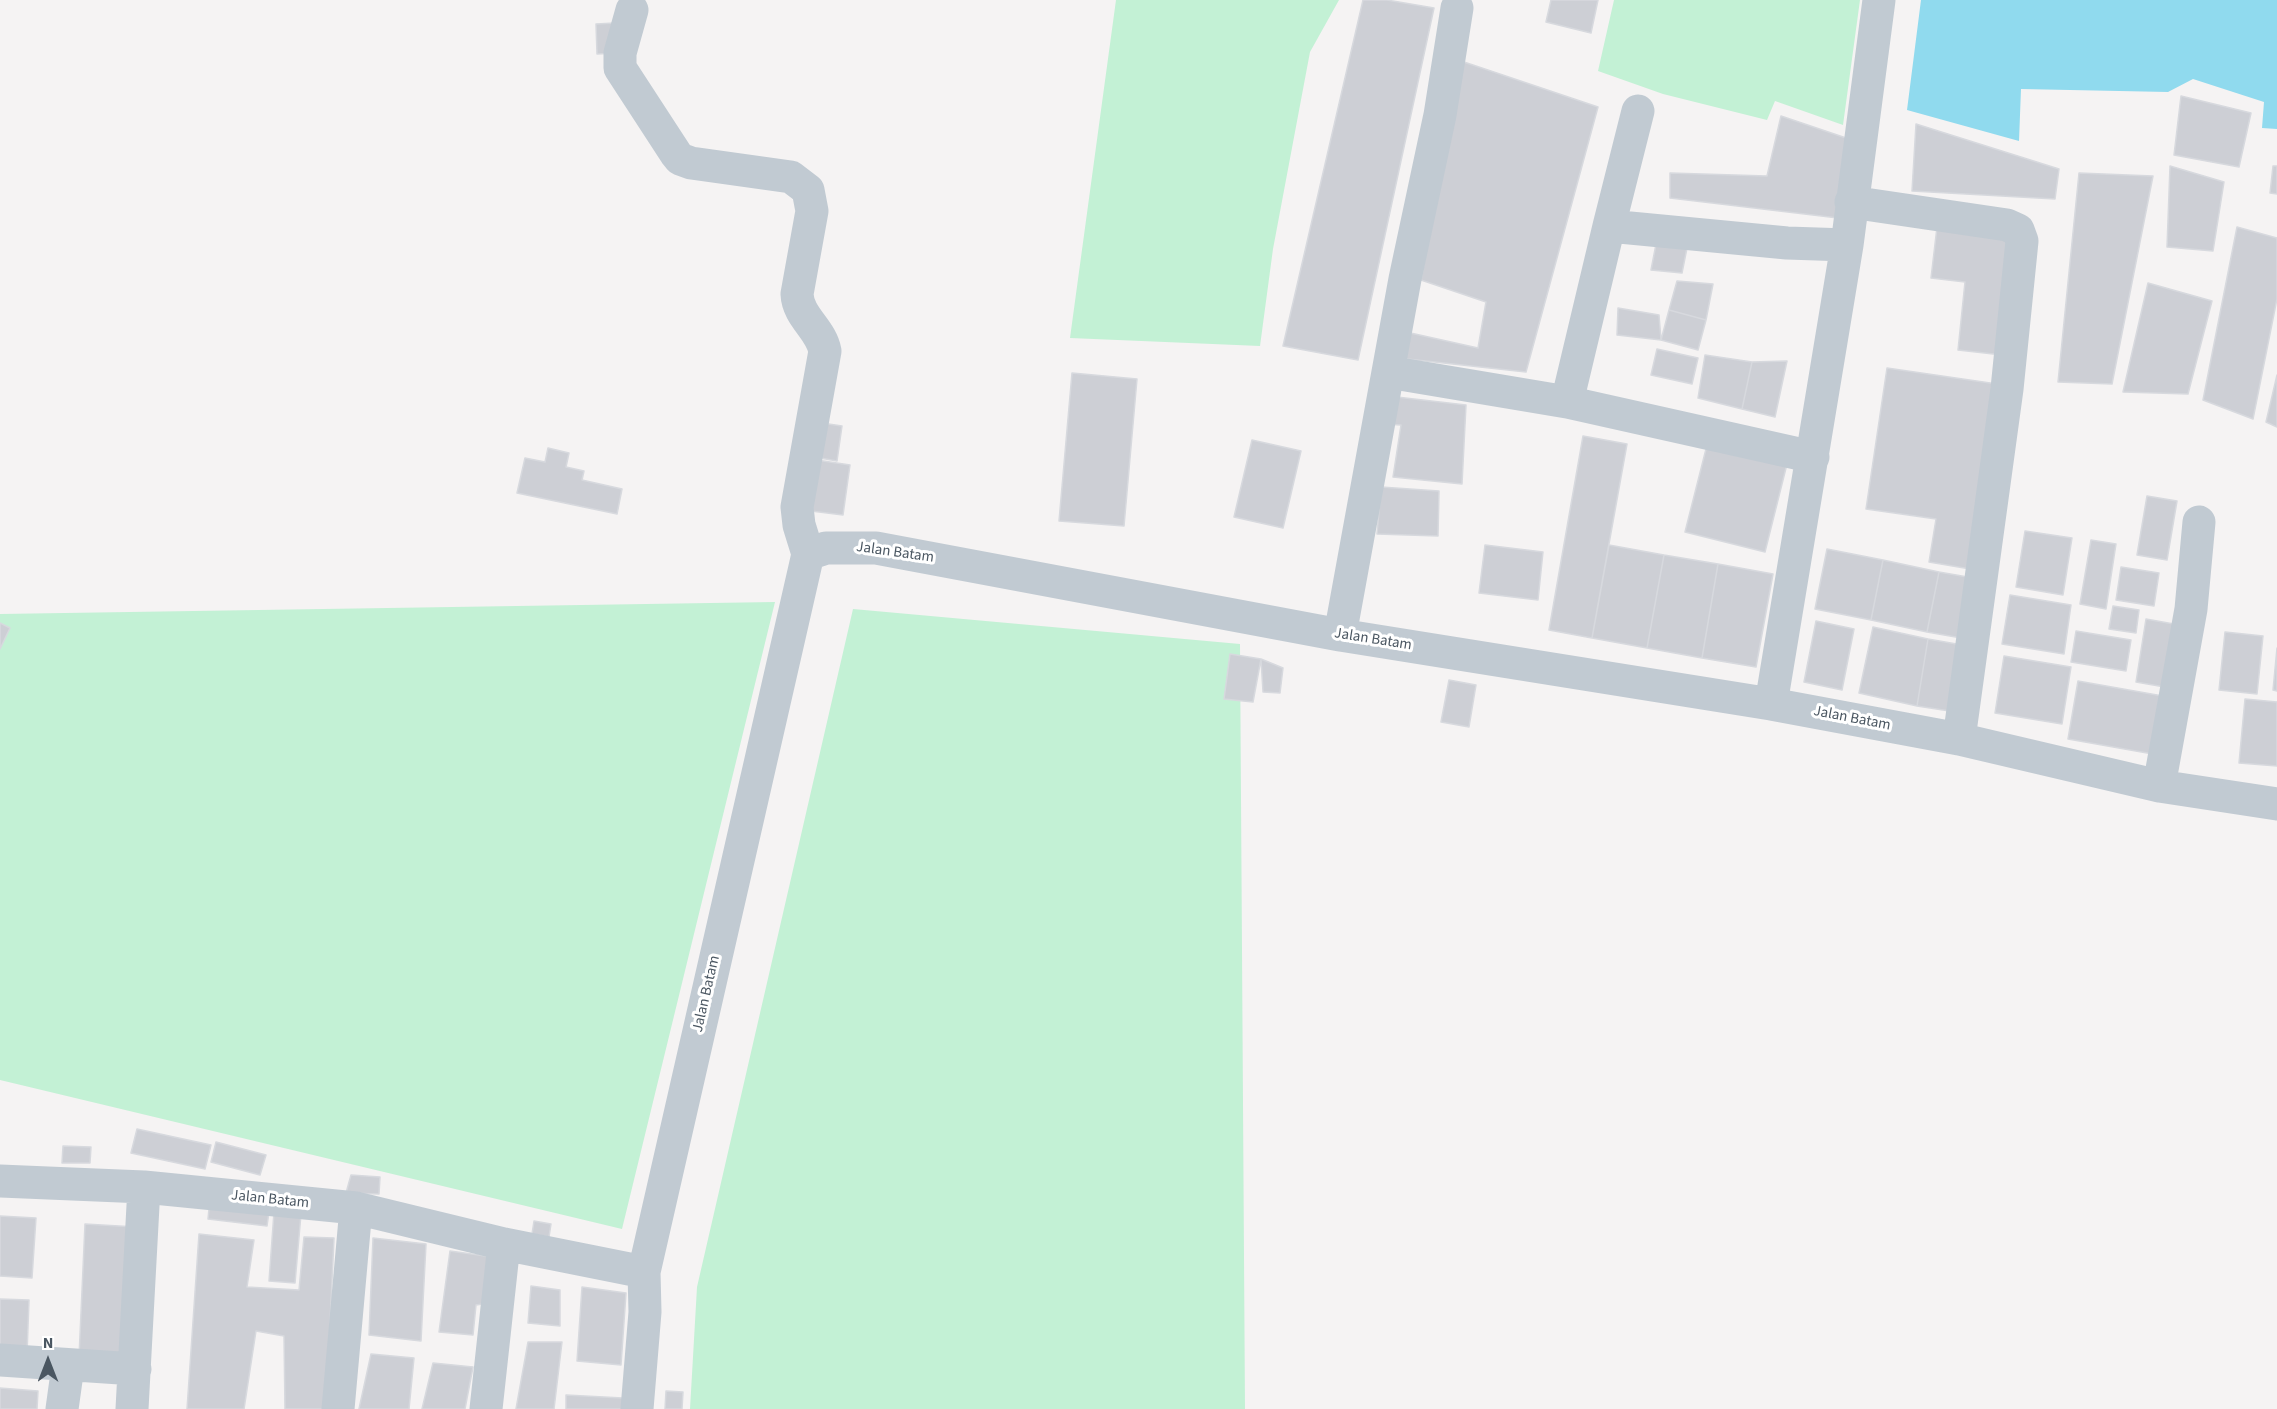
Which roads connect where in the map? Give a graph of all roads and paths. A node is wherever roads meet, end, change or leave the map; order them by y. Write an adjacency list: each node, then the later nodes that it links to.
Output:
1 (1879, 0): 5 (street)
2 (1457, 8): 8 (street)
3 (632, 10): 12 (street)
4 (1638, 111): 6 (street)
5 (1851, 202): 7 (street); 15 (street)
6 (1609, 226): 7 (street); 9 (street)
7 (1847, 245): 10 (street)
8 (1388, 372): 9 (street); 13 (street)
9 (1567, 402): 10 (street)
10 (1813, 457): 14 (street)
11 (2199, 522): 16 (street)
12 (808, 554): 13 (street, Jalan Batam); 22 (street, Jalan Batam)
13 (1340, 635): 14 (street, Jalan Batam)
14 (1771, 704): 15 (street, Jalan Batam)
15 (1959, 740): 16 (street, Jalan Batam)
16 (2159, 786): 17 (street, Jalan Batam)
17 (2277, 804)
18 (0, 1181): 19 (street, Jalan Batam)
19 (144, 1187): 20 (street, Jalan Batam); 25 (street)
20 (356, 1208): 21 (street, Jalan Batam); 28 (street)
21 (504, 1244): 22 (street, Jalan Batam); 29 (street)
22 (644, 1272): 30 (street)
23 (0, 1360): 24 (street)
24 (68, 1366): 25 (street); 26 (street)
25 (135, 1369): 27 (street)
26 (62, 1409)
27 (132, 1409)
28 (338, 1409)
29 (486, 1409)
30 (637, 1409)

